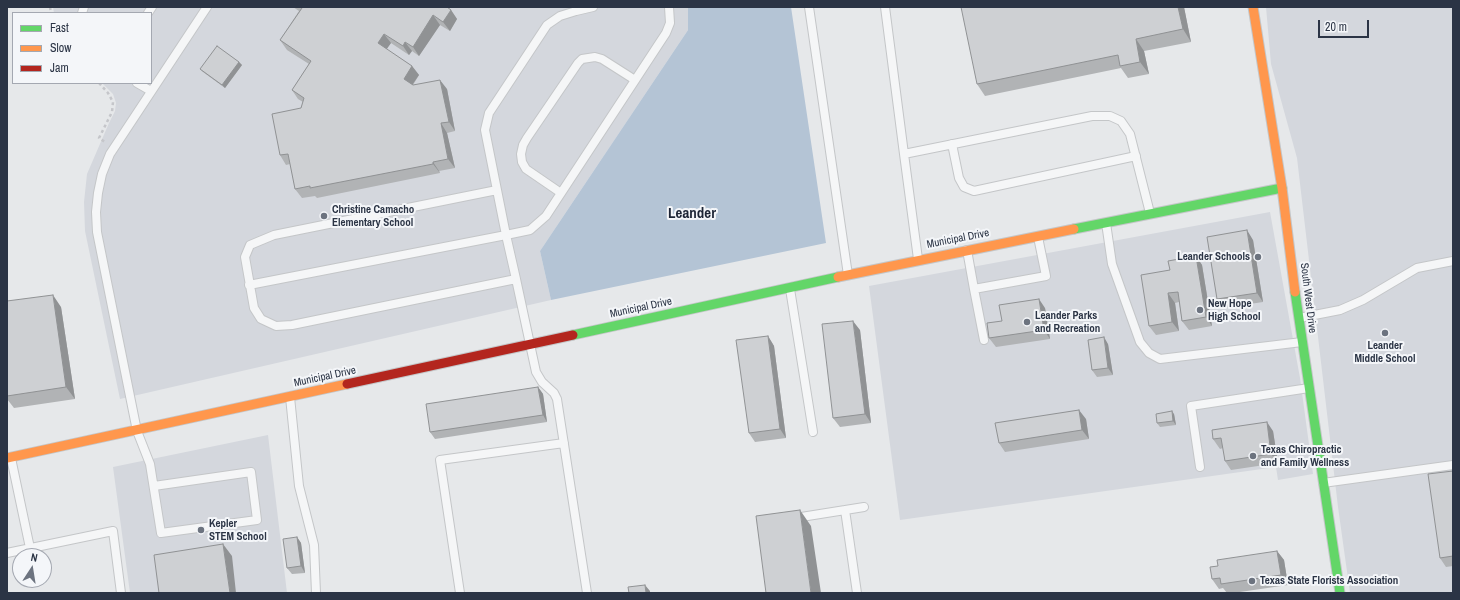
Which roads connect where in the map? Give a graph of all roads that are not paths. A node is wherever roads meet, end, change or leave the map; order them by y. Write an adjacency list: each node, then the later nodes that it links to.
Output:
1 (207, 7): 9 (lane)
2 (594, 7): 14 (lane)
3 (669, 7): 7 (lane)
4 (809, 7): 23 (lane)
5 (885, 7): 11 (lane)
6 (1252, 7): 13 (street, South West Drive)
7 (635, 80): 15 (lane); 15 (lane)
8 (139, 84): 9 (lane)
9 (151, 91): 34 (lane)
10 (952, 144): 11 (lane); 12 (lane); 12 (lane)
11 (904, 154): 21 (lane)
12 (1136, 156): 16 (lane)
13 (1282, 188): 16 (street, Municipal Drive); 28 (street, South West Drive)
14 (497, 190): 18 (lane); 25 (lane)
15 (561, 193): 18 (lane)
16 (1150, 213): 17 (street, Municipal Drive)
17 (1106, 222): 19 (street, Municipal Drive); 30 (lane)
18 (506, 235): 24 (lane); 25 (lane)
19 (1038, 236): 20 (street, Municipal Drive); 27 (lane)
20 (967, 250): 21 (street, Municipal Drive); 27 (lane)
21 (918, 260): 23 (street, Municipal Drive)
22 (1453, 261): 28 (lane)
23 (848, 275): 26 (street, Municipal Drive)
24 (516, 279): 25 (lane); 31 (lane)
25 (249, 285)
26 (790, 288): 31 (street, Municipal Drive); 35 (lane)
27 (974, 289): 29 (lane)
28 (1298, 318): 30 (street, South West Drive)
29 (984, 340)
30 (1302, 342): 32 (street, South West Drive)
31 (530, 344): 33 (street, Municipal Drive); 36 (lane)
32 (1309, 388): 39 (lane); 40 (street, South West Drive)
33 (290, 397): 34 (street, Municipal Drive); 47 (lane)
34 (138, 430): 37 (street, Municipal Drive); 41 (lane)
35 (813, 432)
36 (564, 443): 48 (lane); 49 (lane)
37 (9, 458): 45 (lane)
38 (1453, 465): 40 (lane)
39 (1200, 467)
40 (1323, 483): 51 (street, South West Drive)
41 (154, 486): 41 (lane)
42 (864, 507): 43 (lane)
43 (845, 510): 44 (lane); 50 (lane)
44 (790, 518)
45 (30, 548): 46 (lane)
46 (121, 593)
47 (316, 593)
48 (460, 593)
49 (587, 593)
50 (857, 593)
51 (1340, 593)

